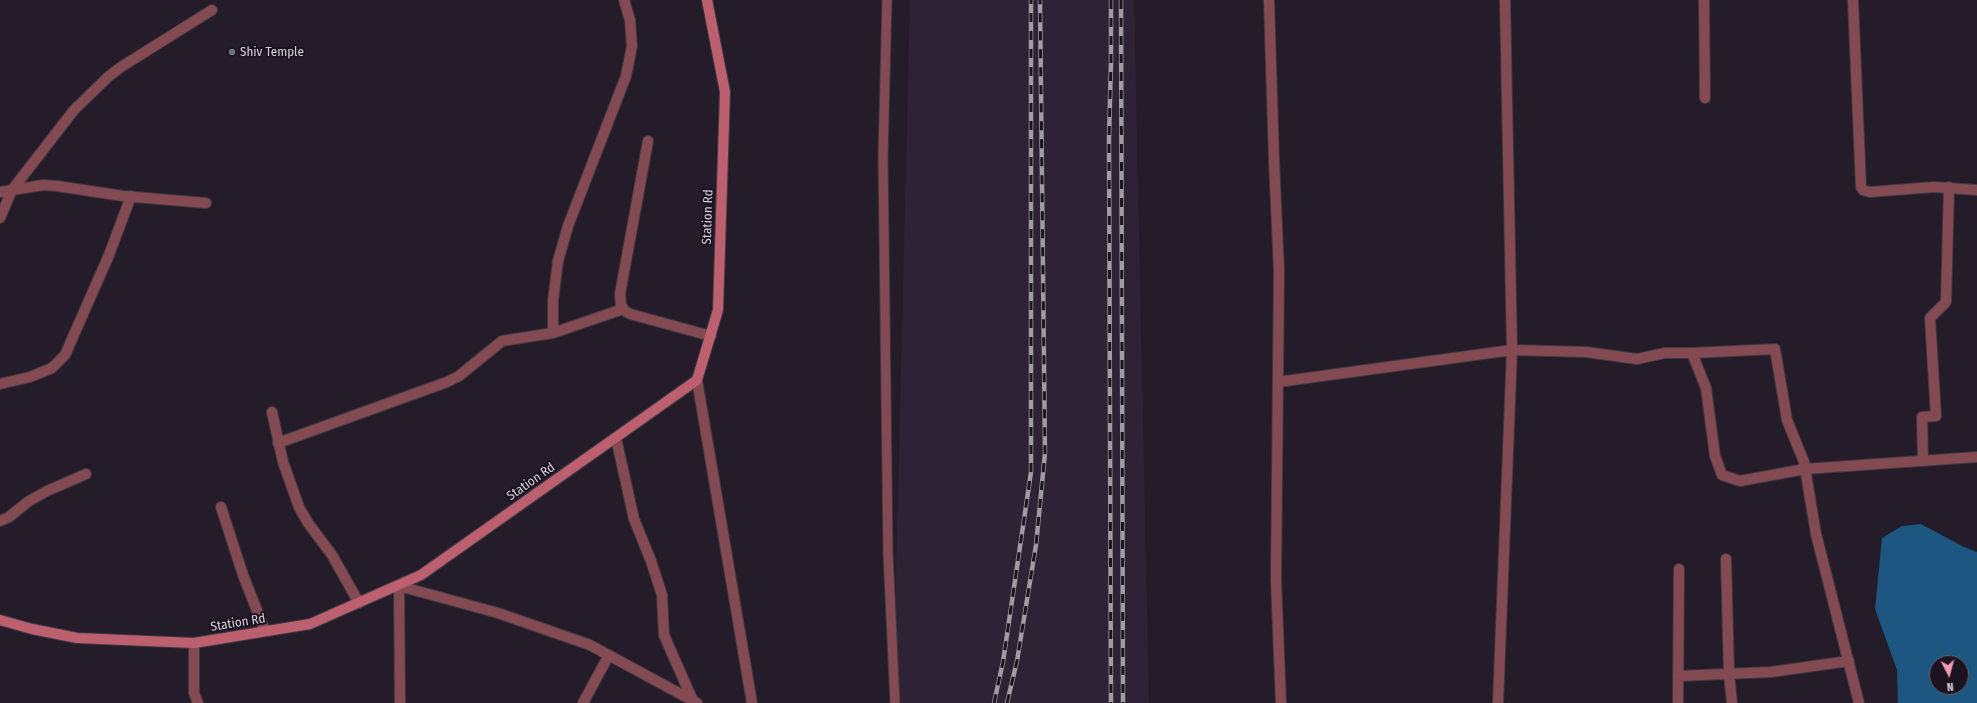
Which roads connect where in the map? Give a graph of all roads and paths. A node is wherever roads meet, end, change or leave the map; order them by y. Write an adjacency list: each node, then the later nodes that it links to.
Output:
1 (624, 0): 19 (street)
2 (707, 0): 20 (street, Station Rd)
3 (887, 0): 53 (lane)
4 (1269, 0): 24 (street)
5 (1505, 0): 21 (street)
6 (1704, 0): 9 (street)
7 (1853, 0): 11 (street)
8 (212, 10): 12 (street)
9 (1705, 98)
10 (648, 141): 18 (street)
11 (1949, 187): 13 (street); 30 (street)
12 (12, 190): 14 (street); 15 (street); 17 (street)
13 (1977, 190)
14 (0, 192)
15 (131, 196): 16 (street); 25 (street)
16 (206, 203)
17 (0, 218)
18 (622, 309): 19 (street); 20 (street)
19 (553, 333): 28 (street)
20 (711, 336): 23 (street, Station Rd)
21 (1512, 350): 22 (street); 24 (street); 55 (street)
22 (1692, 353): 31 (street); 31 (street)
23 (697, 380): 27 (street, Station Rd); 52 (street)
24 (1278, 382): 54 (street)
25 (0, 384)
26 (272, 412): 28 (street)
27 (616, 438): 37 (street, Station Rd); 47 (street)
28 (278, 443): 38 (street)
29 (1977, 457): 30 (street)
30 (1923, 461): 31 (street)
31 (1806, 469): 43 (street)
32 (86, 474): 34 (street)
33 (221, 507): 40 (street)
34 (0, 521)
35 (1726, 559): 44 (street)
36 (1679, 570): 45 (street)
37 (399, 586): 38 (street, Station Rd); 42 (street); 50 (street)
38 (359, 603): 40 (street, Station Rd)
39 (0, 620): 41 (street, Station Rd)
40 (265, 631): 41 (street, Station Rd)
41 (194, 644): 46 (street)
42 (609, 655): 47 (street); 51 (street)
43 (1849, 661): 44 (street); 58 (street)
44 (1729, 674): 45 (street); 57 (street)
45 (1678, 676): 56 (street)
46 (194, 693): 48 (street); 49 (street)
47 (695, 702)
48 (190, 703)
49 (198, 703)
50 (400, 703)
51 (583, 703)
52 (752, 703)
53 (896, 703)
54 (1281, 703)
55 (1498, 703)
56 (1678, 703)
57 (1732, 703)
58 (1859, 703)

